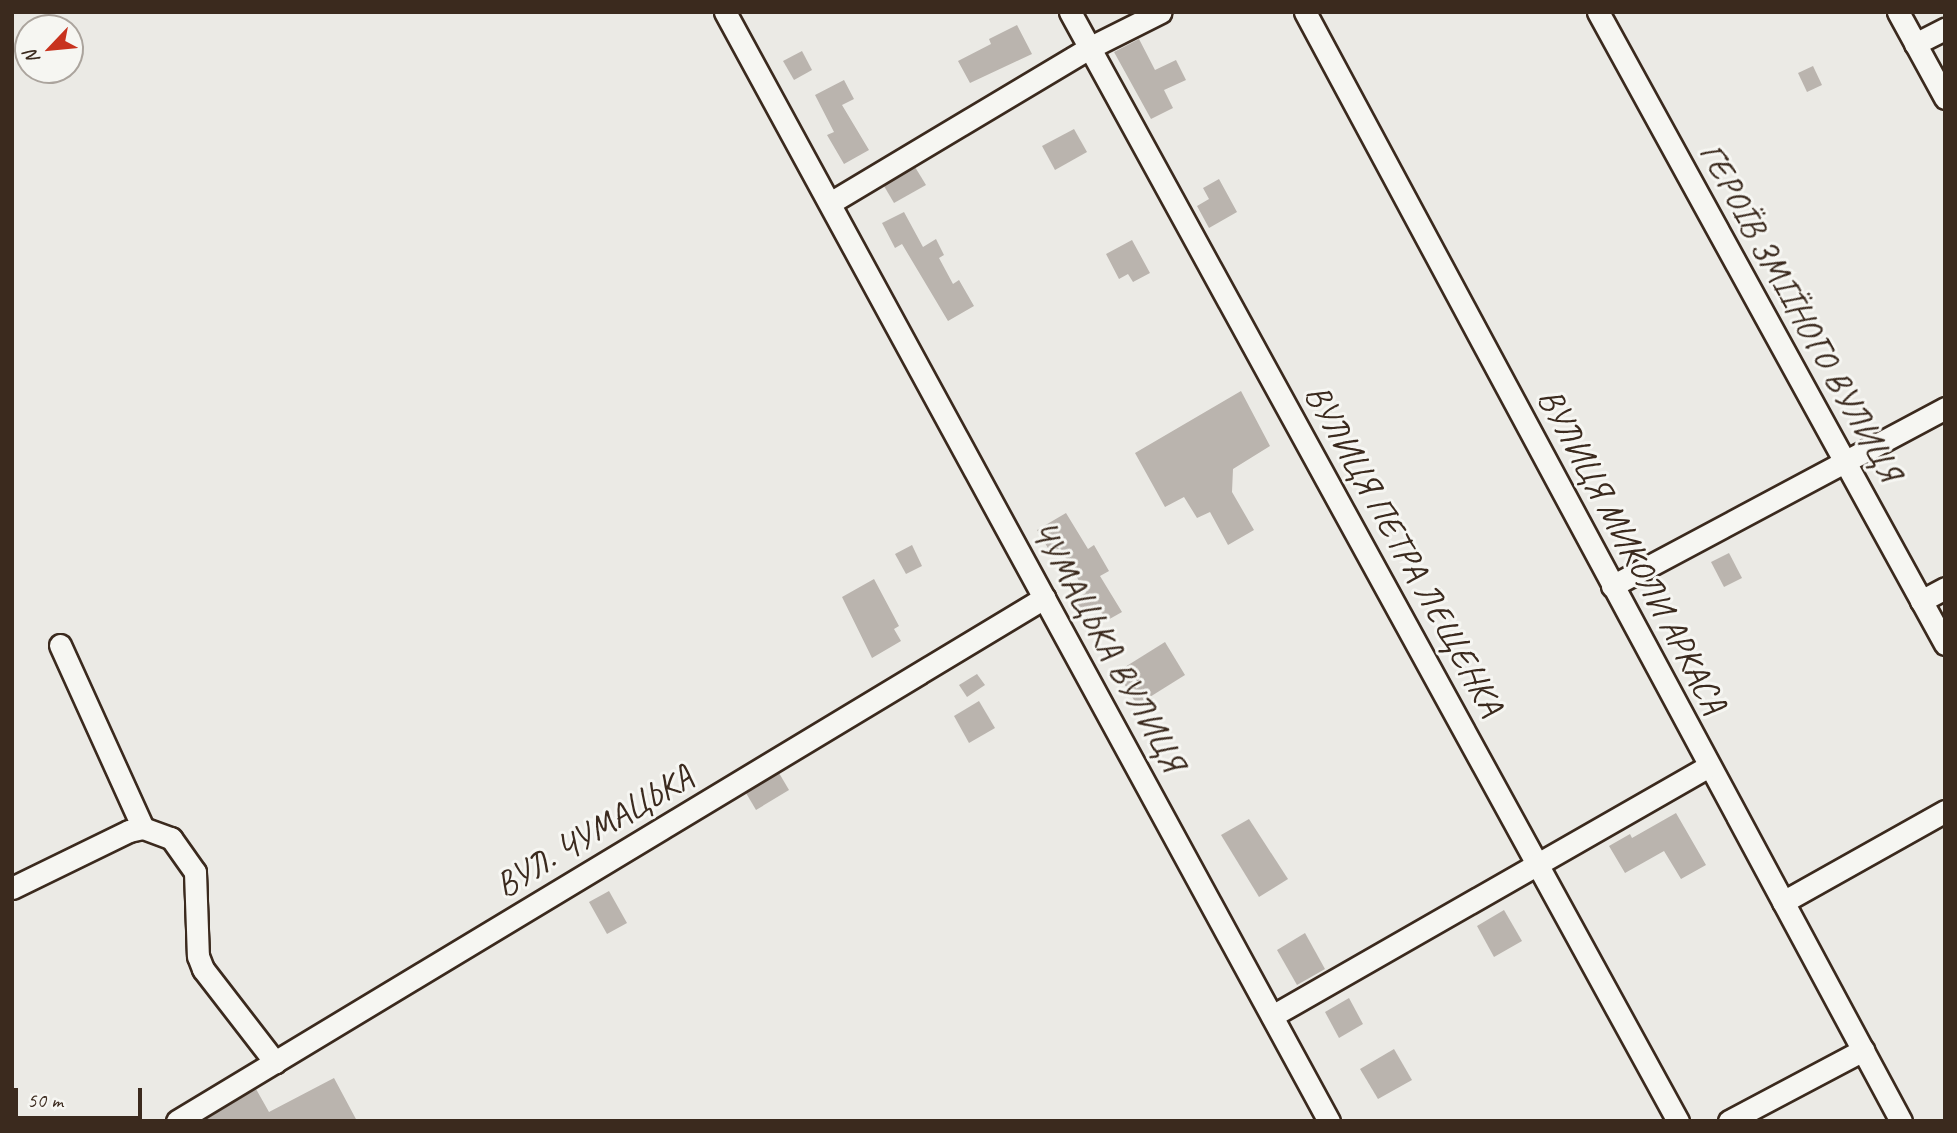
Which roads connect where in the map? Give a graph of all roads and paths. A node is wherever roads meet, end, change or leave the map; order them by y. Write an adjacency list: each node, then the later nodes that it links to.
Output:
1 (725, 12): 11 (street, ЧУМАЦЬКА ВУЛИЦЯ)
2 (1070, 12): 9 (street, ВУЛИЦЯ ПЕТРА ЛЕЩЕНКА)
3 (1161, 12): 9 (street)
4 (1305, 12): 14 (street, ВУЛИЦЯ МИКОЛИ АРКАСА)
5 (1598, 12): 13 (street, ГЕРОЇВ ЗМІЇНОГО ВУЛИЦЯ)
6 (1898, 12): 8 (street)
7 (1945, 29): 8 (street)
8 (1915, 44): 10 (street)
9 (1089, 48): 11 (street); 23 (street, ВУЛИЦЯ ПЕТРА ЛЕЩЕНКА)
10 (1945, 99)
11 (830, 203): 16 (street, ЧУМАЦЬКА ВУЛИЦЯ)
12 (1945, 408): 13 (street)
13 (1845, 462): 14 (street); 17 (street, ГЕРОЇВ ЗМІЇНОГО ВУЛИЦЯ)
14 (1612, 586): 20 (street, ВУЛИЦЯ МИКОЛИ АРКАСА)
15 (1945, 588): 17 (street)
16 (1044, 598): 26 (street, ЧУМАЦЬКА ВУЛИЦЯ); 28 (street, ВУЛ. ЧУМАЦЬКА)
17 (1921, 601): 18 (street, ГЕРОЇВ ЗМІЇНОГО ВУЛИЦЯ)
18 (1945, 644)
19 (60, 645): 22 (street)
20 (1709, 766): 23 (street); 25 (street, ВУЛИЦЯ МИКОЛИ АРКАСА)
21 (1945, 811): 25 (street)
22 (143, 828): 24 (street); 28 (street)
23 (1539, 865): 26 (street); 31 (street, ВУЛИЦЯ ПЕТРА ЛЕЩЕНКА)
24 (12, 888)
25 (1783, 902): 27 (street, ВУЛИЦЯ МИКОЛИ АРКАСА)
26 (1272, 1016): 30 (street, ЧУМАЦЬКА ВУЛИЦЯ)
27 (1863, 1050): 32 (street); 33 (street, ВУЛИЦЯ МИКОЛИ АРКАСА)
28 (275, 1062): 29 (street, ВУЛ. ЧУМАЦЬКА)
29 (177, 1121)
30 (1329, 1121)
31 (1678, 1121)
32 (1729, 1121)
33 (1901, 1121)

